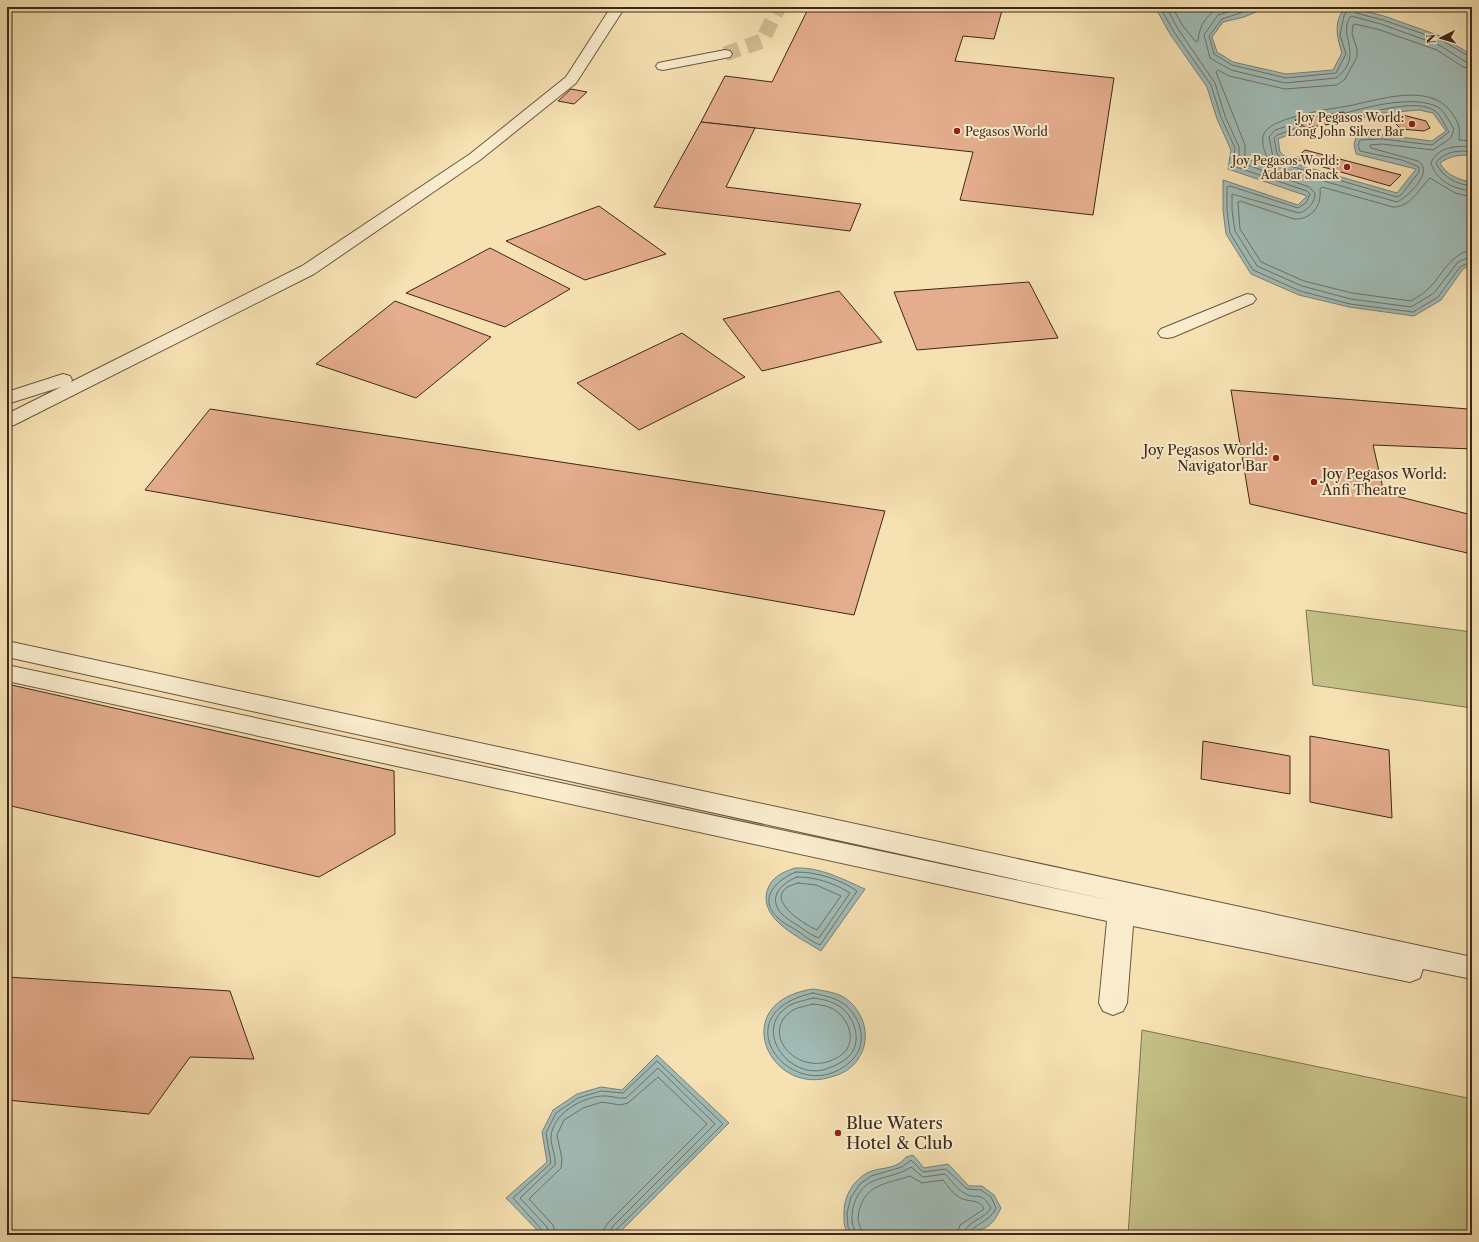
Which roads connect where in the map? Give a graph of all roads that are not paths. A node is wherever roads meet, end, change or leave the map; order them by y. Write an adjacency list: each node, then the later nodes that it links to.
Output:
1 (618, 7): 6 (street)
2 (725, 54): 3 (street)
3 (663, 66)
4 (1247, 299): 5 (street)
5 (1168, 333)
6 (122, 362): 7 (street); 8 (street)
7 (7, 398)
8 (7, 421)
9 (7, 649): 12 (street)
10 (7, 673): 11 (street)
11 (1122, 913): 13 (street); 14 (street)
12 (1472, 968)
13 (1410, 970)
14 (1113, 1003)

